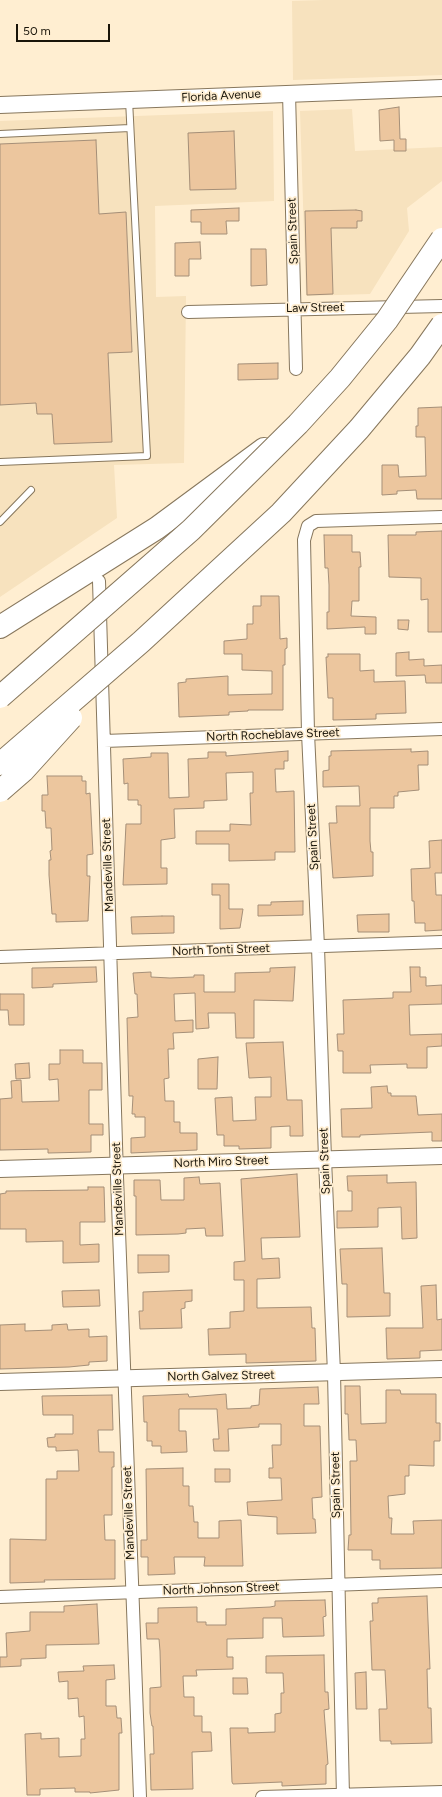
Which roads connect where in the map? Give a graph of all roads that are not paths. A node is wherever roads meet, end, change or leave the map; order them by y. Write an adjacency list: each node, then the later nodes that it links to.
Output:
1 (442, 88): 2 (street, Florida Avenue)
2 (289, 93): 3 (street, Florida Avenue); 9 (street, Spain Street)
3 (129, 100): 4 (street, Florida Avenue); 5 (lane)
4 (0, 106)
5 (130, 128): 6 (lane); 14 (lane)
6 (0, 134)
7 (442, 239): 13 (highway, bridge)
8 (442, 306): 9 (street, Law Street)
9 (296, 308): 10 (street, Law Street); 12 (street, Spain Street)
10 (188, 312)
11 (442, 325): 20 (highway, bridge)
12 (296, 369)
13 (298, 424): 19 (highway, bridge); 21 (highway, bridge)
14 (0, 462)
15 (31, 490): 17 (lane)
16 (442, 517): 23 (street, Spain Street)
17 (0, 522)
18 (99, 581): 24 (street, Mandeville Street)
19 (0, 627)
20 (140, 642): 25 (highway, bridge); 26 (highway, bridge)
21 (0, 698)
22 (442, 730): 23 (street, North Rocheblave Street)
23 (308, 733): 24 (street, North Rocheblave Street); 28 (street, Spain Street)
24 (104, 741): 29 (street, Mandeville Street)
25 (0, 764)
26 (0, 792)
27 (442, 942): 28 (street, North Tonti Street)
28 (318, 947): 29 (street, North Tonti Street); 32 (street, Spain Street)
29 (110, 954): 30 (street, North Tonti Street); 33 (street, Mandeville Street)
30 (0, 957)
31 (442, 1156): 32 (street, North Miro Street)
32 (324, 1159): 33 (street, North Miro Street); 36 (street, Spain Street)
33 (117, 1166): 34 (street, North Miro Street); 37 (street, Mandeville Street)
34 (0, 1169)
35 (442, 1370): 36 (street, North Galvez Street)
36 (334, 1373): 37 (street, North Galvez Street); 40 (street, Spain Street)
37 (124, 1378): 38 (street, North Galvez Street); 41 (street, Mandeville Street)
38 (0, 1382)
39 (442, 1581): 40 (street, North Johnson Street)
40 (338, 1584): 41 (street, North Johnson Street); 44 (street, Spain Street)
41 (131, 1592): 42 (street, North Johnson Street); 45 (street, Mandeville Street)
42 (0, 1597)
43 (442, 1792): 44 (street)
44 (343, 1796): 46 (street)
45 (140, 1797)
46 (262, 1797)

